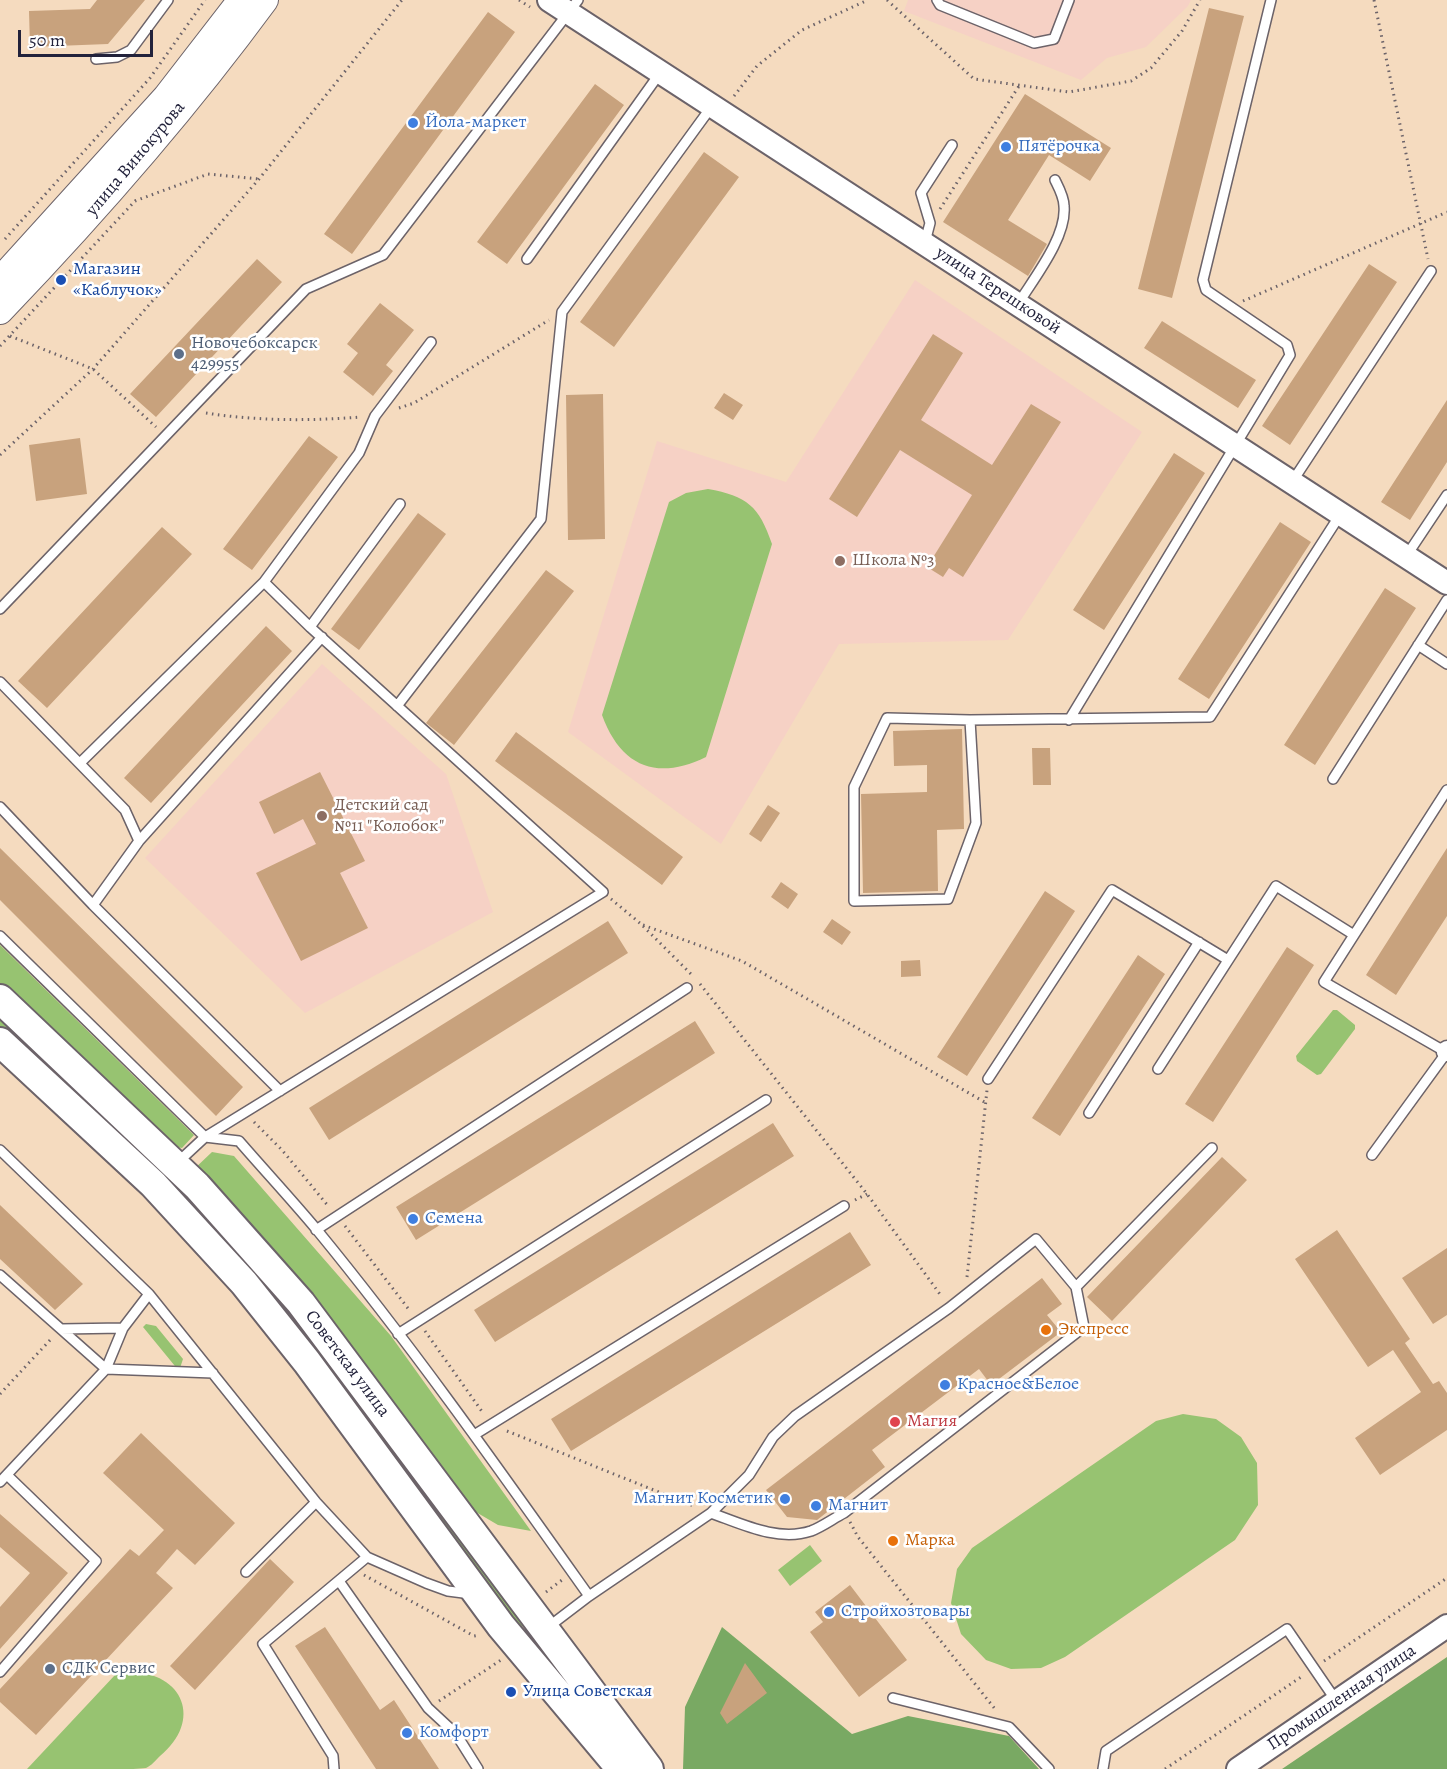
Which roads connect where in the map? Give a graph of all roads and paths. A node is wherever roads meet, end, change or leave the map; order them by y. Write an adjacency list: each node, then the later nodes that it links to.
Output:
1 (168, 0): 15 (lane)
2 (205, 0): 25 (path)
3 (242, 0): 28 (main road, улица Винокурова)
4 (265, 0): 31 (main road, улица Винокурова)
5 (402, 0): 20 (path)
6 (549, 0): 14 (street, улица Терешковой)
7 (868, 0): 18 (path)
8 (887, 0): 17 (path)
9 (937, 0): 10 (lane)
10 (1069, 0)
11 (1200, 0): 17 (path)
12 (1271, 0): 30 (lane)
13 (1374, 0): 23 (path)
14 (573, 6): 16 (street, улица Терешковой); 36 (lane)
15 (96, 59)
16 (660, 72): 18 (street, улица Терешковой); 26 (lane)
17 (1020, 85): 24 (path)
18 (717, 109): 24 (street, улица Терешковой); 53 (lane)
19 (952, 145): 24 (lane)
20 (259, 179): 32 (path); 35 (path)
21 (1055, 180): 29 (lane)
22 (1447, 212): 23 (path)
23 (1420, 222): 27 (path); 30 (path)
24 (927, 233): 29 (street, улица Терешковой)
25 (0, 245)
26 (527, 259)
27 (1431, 271): 39 (lane)
28 (0, 280)
29 (1018, 304): 37 (street, улица Терешковой)
30 (1230, 306): 37 (lane)
31 (0, 311)
32 (10, 336): 34 (path); 35 (path)
33 (431, 342): 44 (lane)
34 (0, 346)
35 (93, 369): 36 (path); 38 (path)
36 (165, 436): 47 (lane)
37 (1234, 445): 39 (street, улица Терешковой); 55 (lane)
38 (0, 455)
39 (1292, 482): 42 (street, улица Терешковой)
40 (1447, 495): 43 (lane)
41 (400, 504): 48 (lane)
42 (1341, 514): 43 (street, улица Терешковой); 55 (lane)
43 (1407, 556): 45 (street, улица Терешковой)
44 (264, 582): 48 (lane); 56 (lane)
45 (1447, 583)
46 (1447, 600): 50 (lane)
47 (0, 609)
48 (310, 627): 49 (lane)
49 (322, 638): 53 (lane); 60 (lane)
50 (1418, 645): 51 (lane); 57 (lane)
51 (1447, 663)
52 (0, 682): 56 (lane)
53 (397, 706): 61 (lane)
54 (970, 720): 54 (lane); 55 (lane)
55 (1069, 720)
56 (80, 763): 60 (lane)
57 (1333, 779)
58 (1447, 790): 64 (lane)
59 (0, 807): 62 (lane)
60 (139, 841): 62 (lane)
61 (603, 892): 63 (path); 74 (lane)
62 (93, 905): 74 (lane)
63 (641, 924): 89 (path); 90 (path)
64 (1354, 935): 67 (lane); 71 (lane)
65 (0, 936): 78 (lane)
66 (1199, 942): 67 (lane); 73 (lane); 77 (lane)
67 (1228, 960): 72 (lane)
68 (687, 988): 84 (lane)
69 (0, 999): 82 (main road, Советская улица)
70 (0, 1042): 105 (main road, Советская улица)
71 (1447, 1051): 81 (lane)
72 (1158, 1069)
73 (988, 1079)
74 (280, 1091): 76 (lane)
75 (766, 1100): 91 (lane)
76 (245, 1113): 78 (lane); 84 (path)
77 (1089, 1113)
78 (205, 1137): 82 (lane); 85 (lane)
79 (1212, 1148): 87 (lane)
80 (0, 1150): 88 (lane)
81 (1372, 1155)
82 (175, 1164): 114 (main road, Советская улица)
83 (844, 1206): 98 (lane)
84 (337, 1216): 85 (lane); 91 (path)
85 (316, 1230): 94 (lane)
86 (0, 1275): 93 (lane)
87 (1076, 1287): 89 (lane); 103 (lane)
88 (149, 1294): 92 (lane); 96 (lane)
89 (964, 1296): 90 (lane)
90 (949, 1308): 102 (lane)
91 (418, 1321): 94 (lane); 98 (path)
92 (123, 1328): 93 (lane); 95 (lane)
93 (61, 1329): 95 (lane); 97 (path)
94 (398, 1334): 99 (lane)
95 (106, 1369): 96 (lane); 100 (lane)
96 (213, 1373): 101 (lane)
97 (0, 1394)
98 (491, 1425): 99 (lane); 102 (path)
99 (474, 1435): 107 (lane)
100 (3, 1479): 117 (lane)
101 (316, 1502): 104 (lane); 106 (lane)
102 (711, 1513): 103 (lane); 112 (lane)
103 (844, 1513): 121 (path)
104 (367, 1557): 108 (lane); 109 (lane)
105 (453, 1560): 109 (lane); 111 (main road, Советская улица)
106 (246, 1572)
107 (572, 1572): 110 (path); 112 (lane)
108 (339, 1581): 115 (path); 120 (lane); 122 (lane)
109 (426, 1583): 111 (lane)
110 (542, 1595)
111 (479, 1596): 124 (main road, Советская улица)
112 (589, 1596): 114 (lane)
113 (1447, 1626): 119 (street, Промышленная улица)
114 (545, 1630): 125 (main road, Советская улица)
115 (488, 1635)
116 (508, 1655): 120 (path)
117 (0, 1672)
118 (892, 1698): 121 (lane)
119 (1337, 1701): 127 (lane); 128 (street, Промышленная улица)
120 (428, 1708): 123 (lane)
121 (1009, 1727): 126 (lane)
122 (334, 1769)
123 (478, 1769)
124 (621, 1769)
125 (649, 1769)
126 (1049, 1769)
127 (1103, 1769)
128 (1238, 1769)

